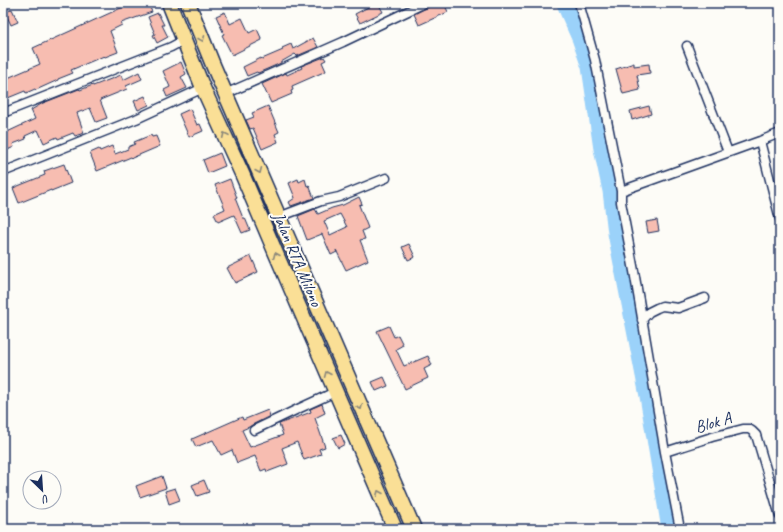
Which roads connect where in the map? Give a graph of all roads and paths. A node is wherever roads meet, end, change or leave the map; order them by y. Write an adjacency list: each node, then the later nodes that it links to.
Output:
1 (169, 3): 5 (highway, Jalan RTA Milono)
2 (188, 3): 7 (highway, Jalan RTA Milono, one-way to 7)
3 (424, 3): 10 (street)
4 (579, 3): 17 (street)
5 (184, 40): 8 (highway, Jalan RTA Milono); 11 (street)
6 (687, 46): 14 (street)
7 (213, 65): 8 (highway); 10 (highway, Jalan RTA Milono)
8 (197, 72): 9 (highway, Jalan RTA Milono)
9 (203, 88): 15 (street); 22 (highway, Jalan RTA Milono, one-way to 9)
10 (225, 94): 18 (highway, Jalan RTA Milono, one-way to 18)
11 (3, 113)
12 (780, 132): 13 (street)
13 (760, 141): 14 (street); 19 (street)
14 (728, 152): 17 (street)
15 (3, 172)
16 (386, 178): 18 (street)
17 (621, 191): 21 (street)
18 (279, 217): 27 (highway, Jalan RTA Milono, one-way to 27)
19 (780, 219)
20 (705, 298): 21 (street)
21 (642, 320): 24 (street)
22 (335, 392): 23 (street); 26 (highway, Jalan RTA Milono, one-way to 22)
23 (254, 430)
24 (665, 452): 25 (street, Blok A); 28 (street)
25 (780, 516)
26 (395, 529)
27 (414, 529)
28 (680, 529)

